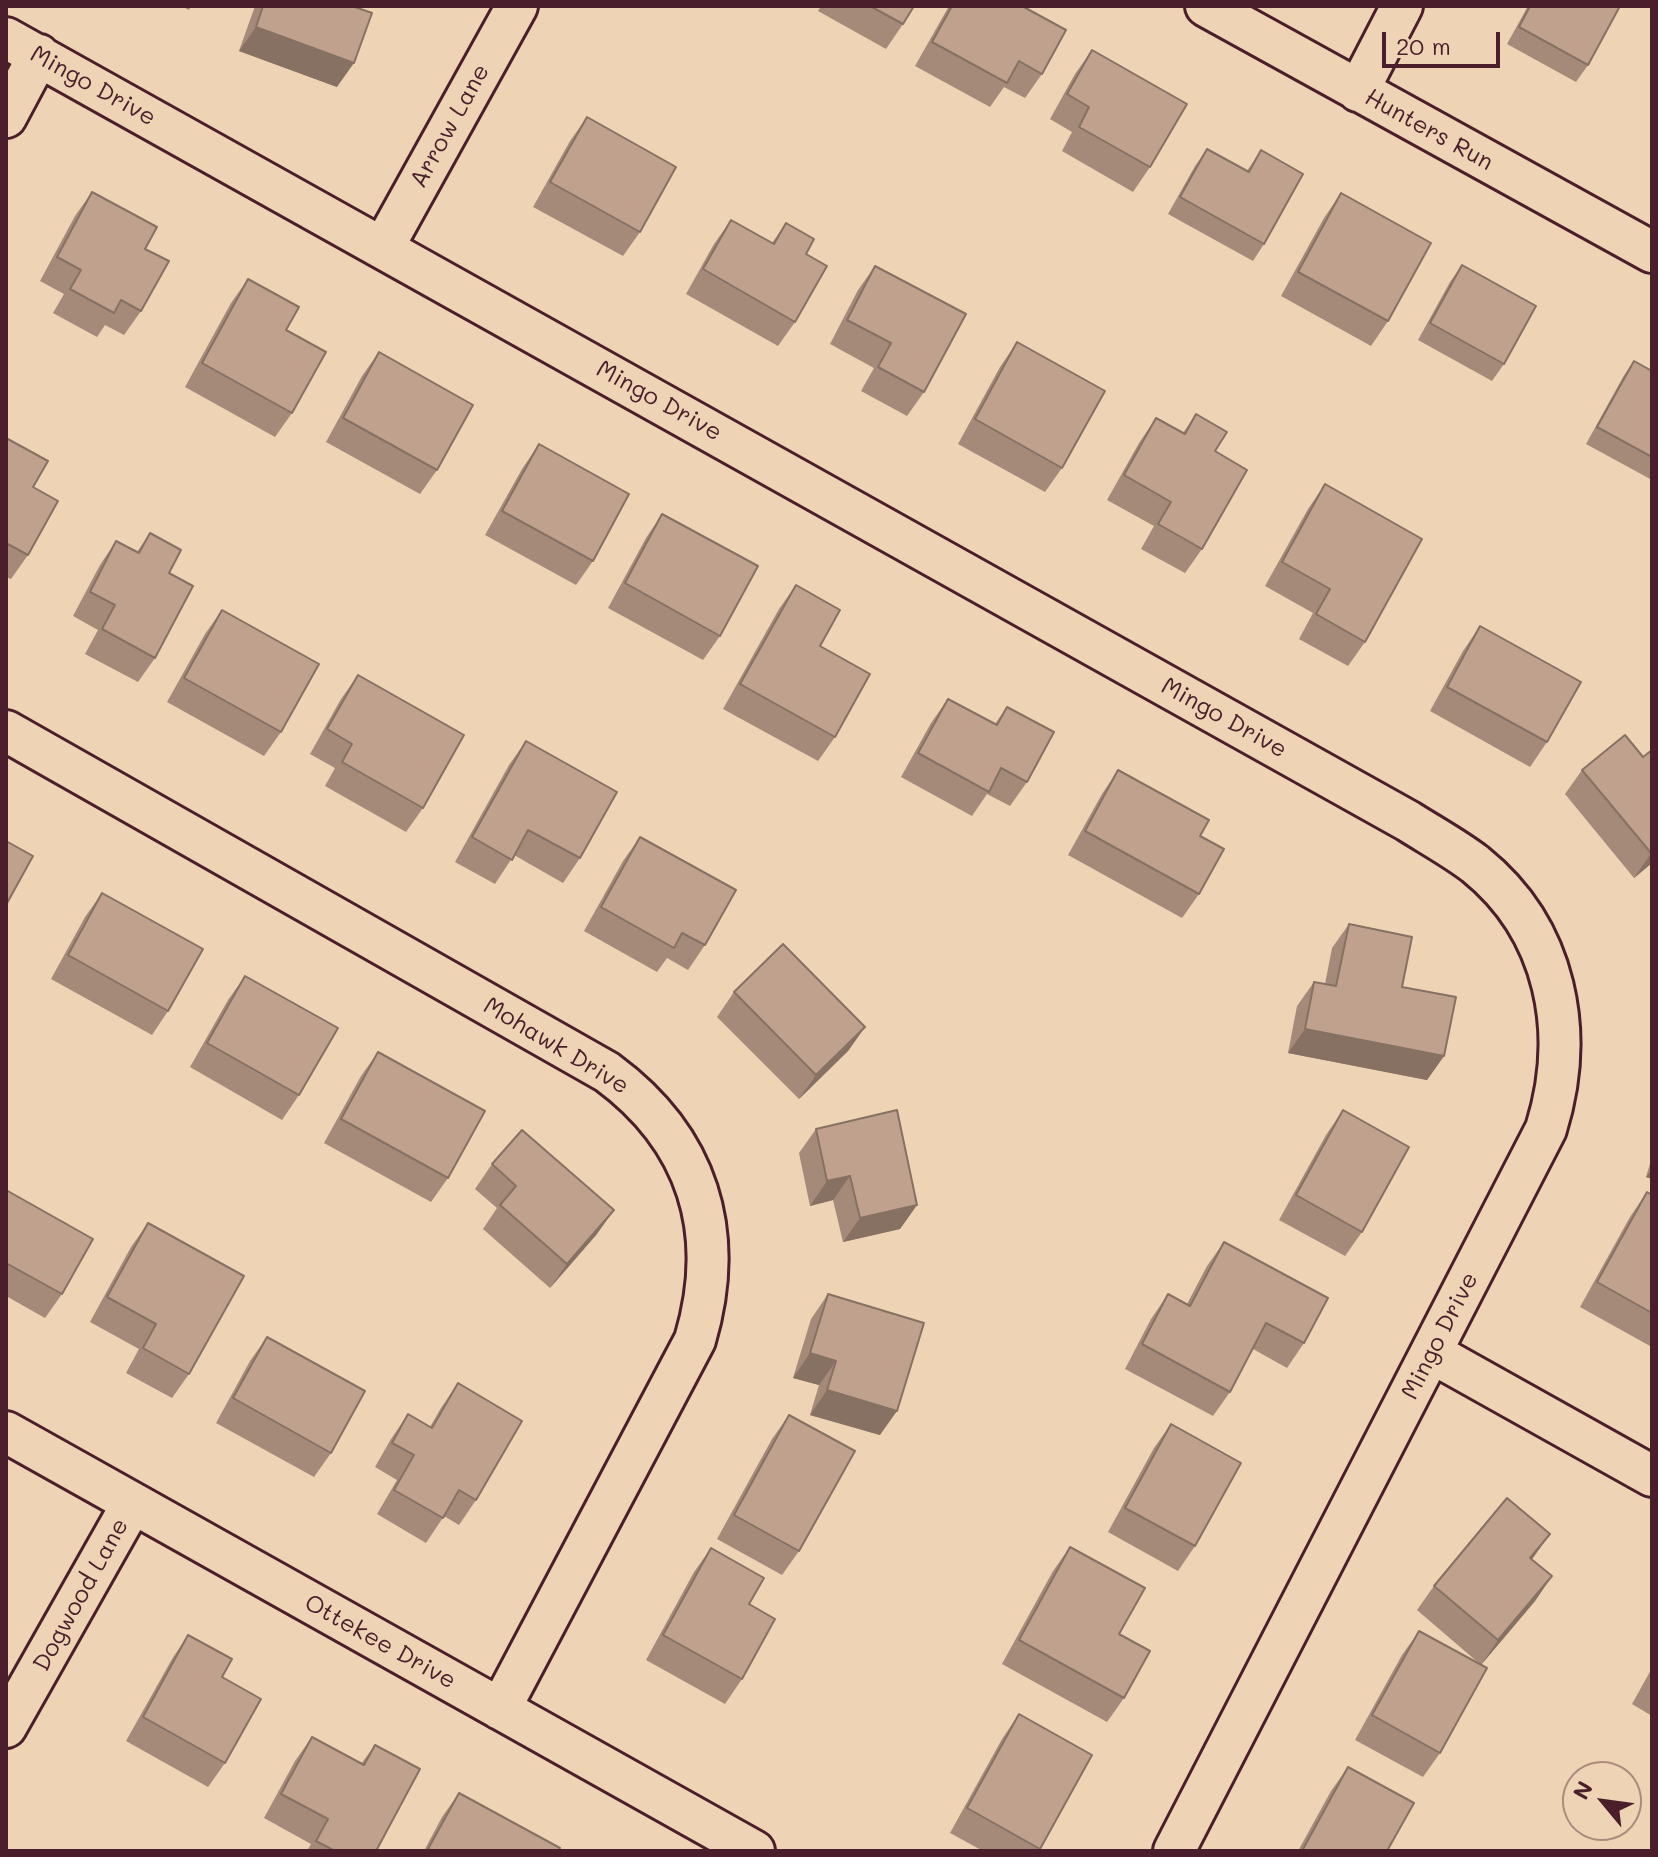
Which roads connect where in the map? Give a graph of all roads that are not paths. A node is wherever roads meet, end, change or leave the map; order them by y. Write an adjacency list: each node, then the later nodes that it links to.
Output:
1 (517, 6): 7 (street, Arrow Lane)
2 (1206, 6): 5 (street, Hunters Run)
3 (1402, 6): 5 (street)
4 (22, 47): 6 (street); 7 (street, Mingo Drive)
5 (1358, 91): 8 (street, Hunters Run)
6 (6, 117)
7 (384, 246): 10 (street, Mingo Drive)
8 (1652, 252)
9 (6, 731): 14 (street, Mohawk Drive)
10 (1432, 1353): 12 (street); 17 (street, Mingo Drive)
11 (6, 1432): 13 (street, Ottekee Drive)
12 (1652, 1476)
13 (132, 1504): 14 (street, Ottekee Drive); 15 (street, Dogwood Lane)
14 (500, 1709): 16 (street, Ottekee Drive)
15 (6, 1727)
16 (754, 1851)
17 (1174, 1851)

